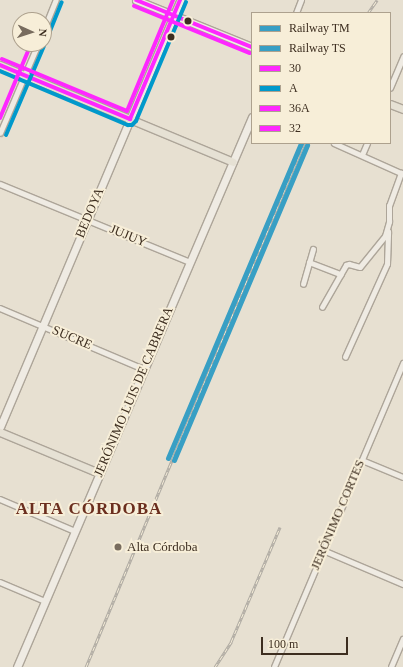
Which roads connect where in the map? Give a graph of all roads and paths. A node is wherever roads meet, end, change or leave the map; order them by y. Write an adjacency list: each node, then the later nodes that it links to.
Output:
1 (56, 0): 5 (street)
2 (136, 0): 7 (main road)
3 (180, 0): 7 (main road, BEDOYA)
4 (301, 0): 6 (street)
5 (51, 12)
6 (296, 12)
7 (174, 15): 8 (main road); 17 (main road, BEDOYA)
8 (251, 48)
9 (34, 52): 12 (street)
10 (403, 57): 13 (street)
11 (0, 65): 12 (main road)
12 (24, 76): 17 (main road); 18 (street)
13 (391, 86)
14 (391, 104): 15 (main road)
15 (403, 109)
16 (251, 119): 23 (main road, JERÓNIMO LUIS DE CABRERA)
17 (130, 120): 23 (main road); 26 (main road, BEDOYA)
18 (2, 125): 19 (street)
19 (0, 134)
20 (336, 144): 22 (street)
21 (367, 144): 22 (street)
22 (362, 155): 24 (street)
23 (233, 162): 29 (main road, JERÓNIMO LUIS DE CABRERA)
24 (402, 174): 27 (street)
25 (0, 184): 26 (street, JUJUY)
26 (87, 220): 29 (street, JUJUY); 35 (main road, BEDOYA)
27 (388, 228): 31 (street); 36 (street)
28 (313, 249): 30 (street)
29 (190, 262): 38 (main road, JERÓNIMO LUIS DE CABRERA)
30 (309, 262): 31 (street); 32 (street)
31 (341, 274): 33 (street)
32 (303, 284)
33 (322, 307)
34 (0, 308): 35 (street, SUCRE)
35 (43, 326): 38 (street, SUCRE); 39 (main road, BEDOYA)
36 (345, 357)
37 (403, 363): 41 (street, JERÓNIMO CORTES)
38 (144, 369): 42 (main road, JERÓNIMO LUIS DE CABRERA)
39 (0, 427)
40 (0, 432): 42 (main road)
41 (362, 460): 43 (street); 46 (street, JERÓNIMO CORTES)
42 (99, 473): 45 (main road, JERÓNIMO LUIS DE CABRERA)
43 (403, 477)
44 (0, 500): 45 (street)
45 (75, 531): 49 (main road, JERÓNIMO LUIS DE CABRERA)
46 (323, 550): 48 (street); 51 (street, JERÓNIMO CORTES)
47 (0, 582): 49 (street)
48 (403, 584)
49 (45, 601): 52 (main road, JERÓNIMO LUIS DE CABRERA)
50 (403, 639): 53 (street)
51 (276, 666)
52 (18, 667)
53 (391, 667)

